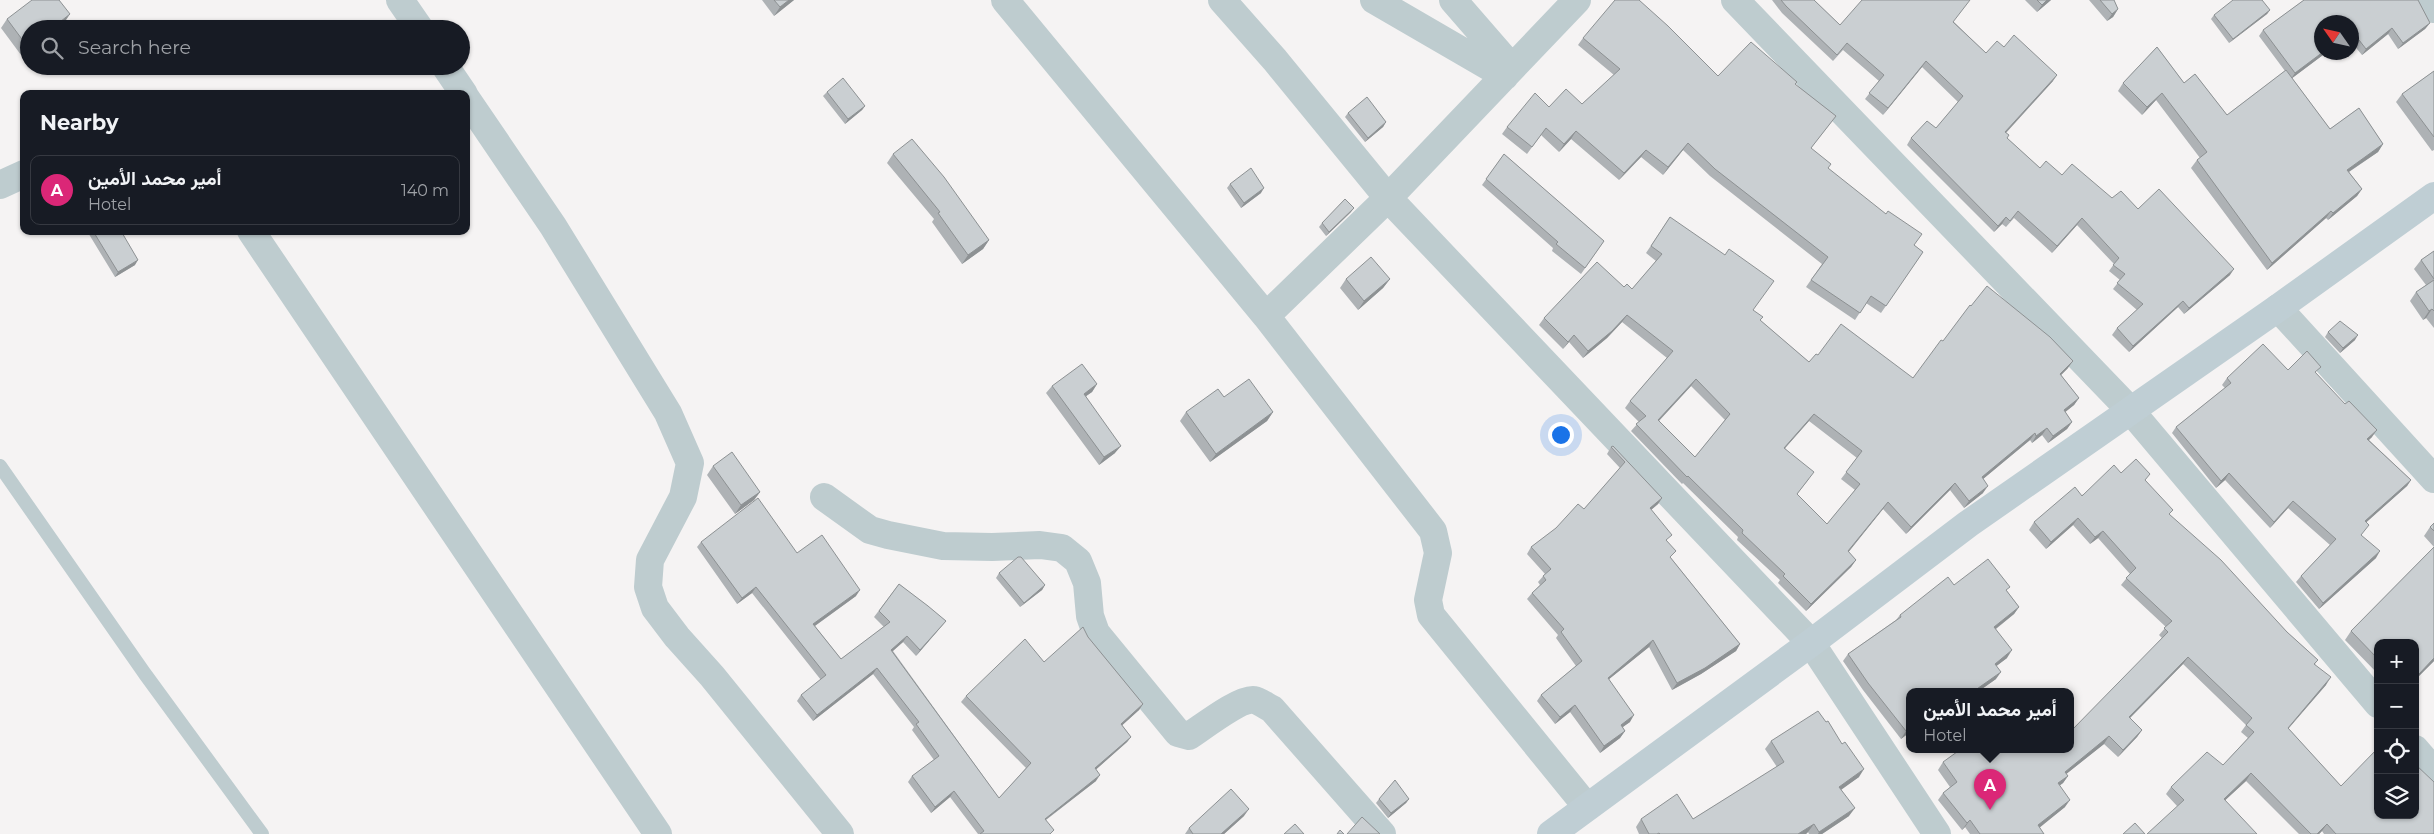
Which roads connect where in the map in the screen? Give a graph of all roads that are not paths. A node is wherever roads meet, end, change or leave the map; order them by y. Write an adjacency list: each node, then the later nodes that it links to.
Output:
1 (400, 0): 10 (street)
2 (1005, 0): 21 (street)
3 (1222, 0): 18 (street)
4 (1374, 0): 11 (street)
5 (1453, 0): 11 (street)
6 (1577, 0): 11 (street)
7 (1735, 0): 22 (street)
8 (2427, 0): 9 (street)
9 (2434, 9)
10 (414, 20)
11 (1508, 72): 18 (street)
12 (451, 75): 13 (street)
13 (461, 90)
14 (470, 104): 33 (street)
15 (20, 176): 16 (street)
16 (0, 184)
17 (2434, 196): 20 (street)
18 (1388, 198): 21 (street); 26 (street)
19 (253, 235): 32 (street)
20 (2278, 308): 22 (street); 24 (street)
21 (1266, 316): 30 (street)
22 (2130, 410): 26 (street); 27 (street)
23 (0, 466): 31 (lane)
24 (2434, 479)
25 (824, 497): 34 (street)
26 (1811, 643): 30 (street); 36 (street)
27 (2374, 699)
28 (2419, 754): 29 (street)
29 (2434, 771)
30 (1587, 807): 35 (street)
31 (262, 834)
32 (658, 834)
33 (840, 834)
34 (1382, 834)
35 (1551, 834)
36 (1937, 834)

